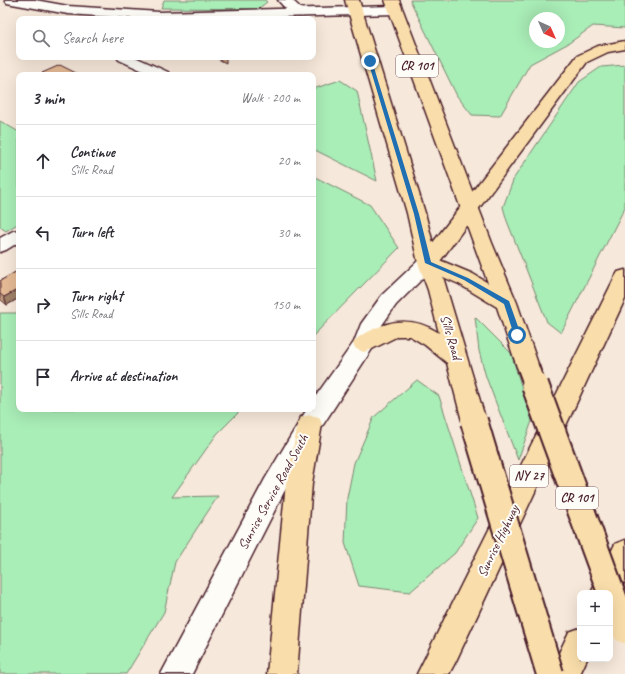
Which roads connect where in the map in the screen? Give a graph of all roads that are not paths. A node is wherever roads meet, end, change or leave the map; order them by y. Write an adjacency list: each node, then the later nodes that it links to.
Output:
1 (12, 0): 6 (street)
2 (284, 0): 5 (street)
3 (394, 5): 4 (street); 11 (main road, CR 101)
4 (354, 6): 5 (street); 14 (main road, Sills Road / CR 101)
5 (300, 13): 7 (street)
6 (114, 16)
7 (197, 16)
8 (625, 45): 11 (main road)
9 (130, 60): 10 (street)
10 (156, 72)
11 (470, 208): 14 (main road); 16 (main road, CR 101)
12 (16, 237): 13 (street)
13 (0, 246)
14 (428, 263): 16 (main road); 17 (street, Sunrise Service Road South); 18 (main road, Sills Road / CR 101)
15 (625, 277): 26 (main road, Sunrise Highway / NY 27)
16 (506, 303): 22 (main road, CR 101, bridge)
17 (364, 344): 18 (main road); 19 (street, Sunrise Service Road South)
18 (457, 359): 27 (main road, Sills Road / CR 101, bridge)
19 (310, 424): 24 (street, Sunrise Service Road South); 25 (main road)
20 (625, 552): 21 (main road)
21 (606, 590)
22 (625, 630)
23 (577, 648): 28 (main road)
24 (176, 674)
25 (282, 674)
26 (432, 674)
27 (550, 674)
28 (564, 674)

